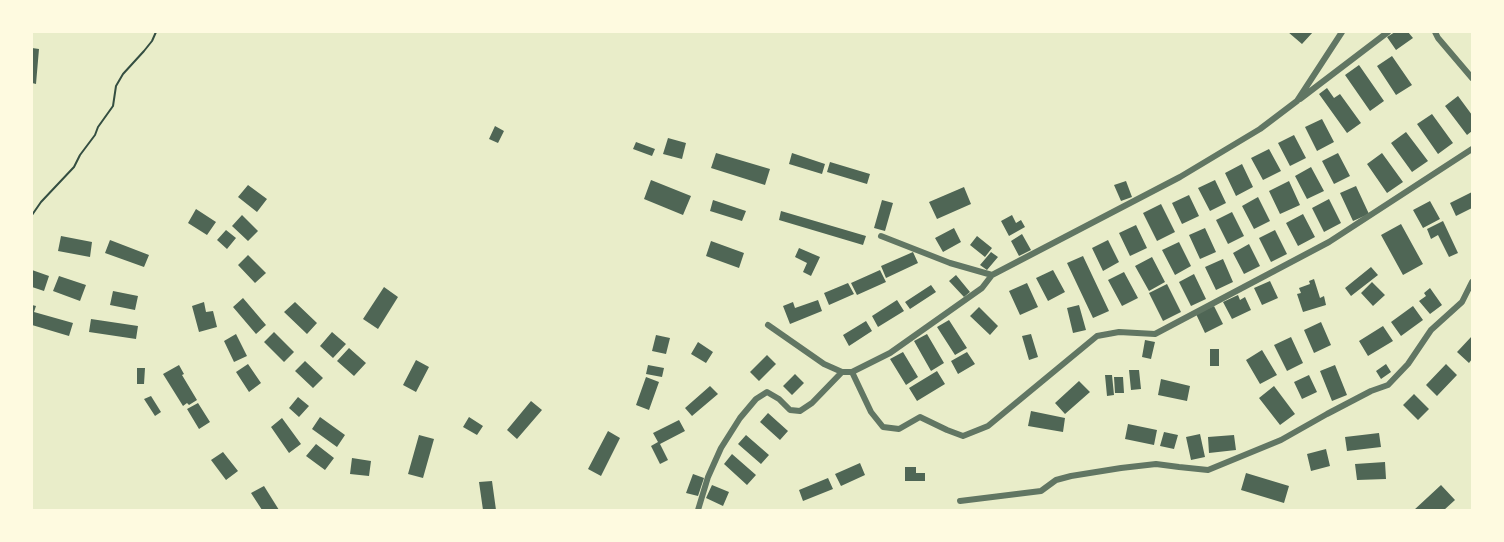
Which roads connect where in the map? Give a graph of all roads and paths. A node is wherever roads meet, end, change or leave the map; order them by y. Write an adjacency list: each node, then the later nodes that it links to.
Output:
1 (156, 32): 8 (path)
2 (1342, 32): 6 (street)
3 (1388, 32): 6 (street)
4 (1435, 32): 5 (street)
5 (1473, 78)
6 (1297, 101): 10 (street)
7 (1473, 149): 14 (street)
8 (32, 215)
9 (881, 236): 10 (street)
10 (992, 275): 14 (street)
11 (1473, 282): 15 (street)
12 (768, 325): 13 (street)
13 (842, 372): 14 (street); 16 (street)
14 (852, 372)
15 (960, 501)
16 (698, 510)

